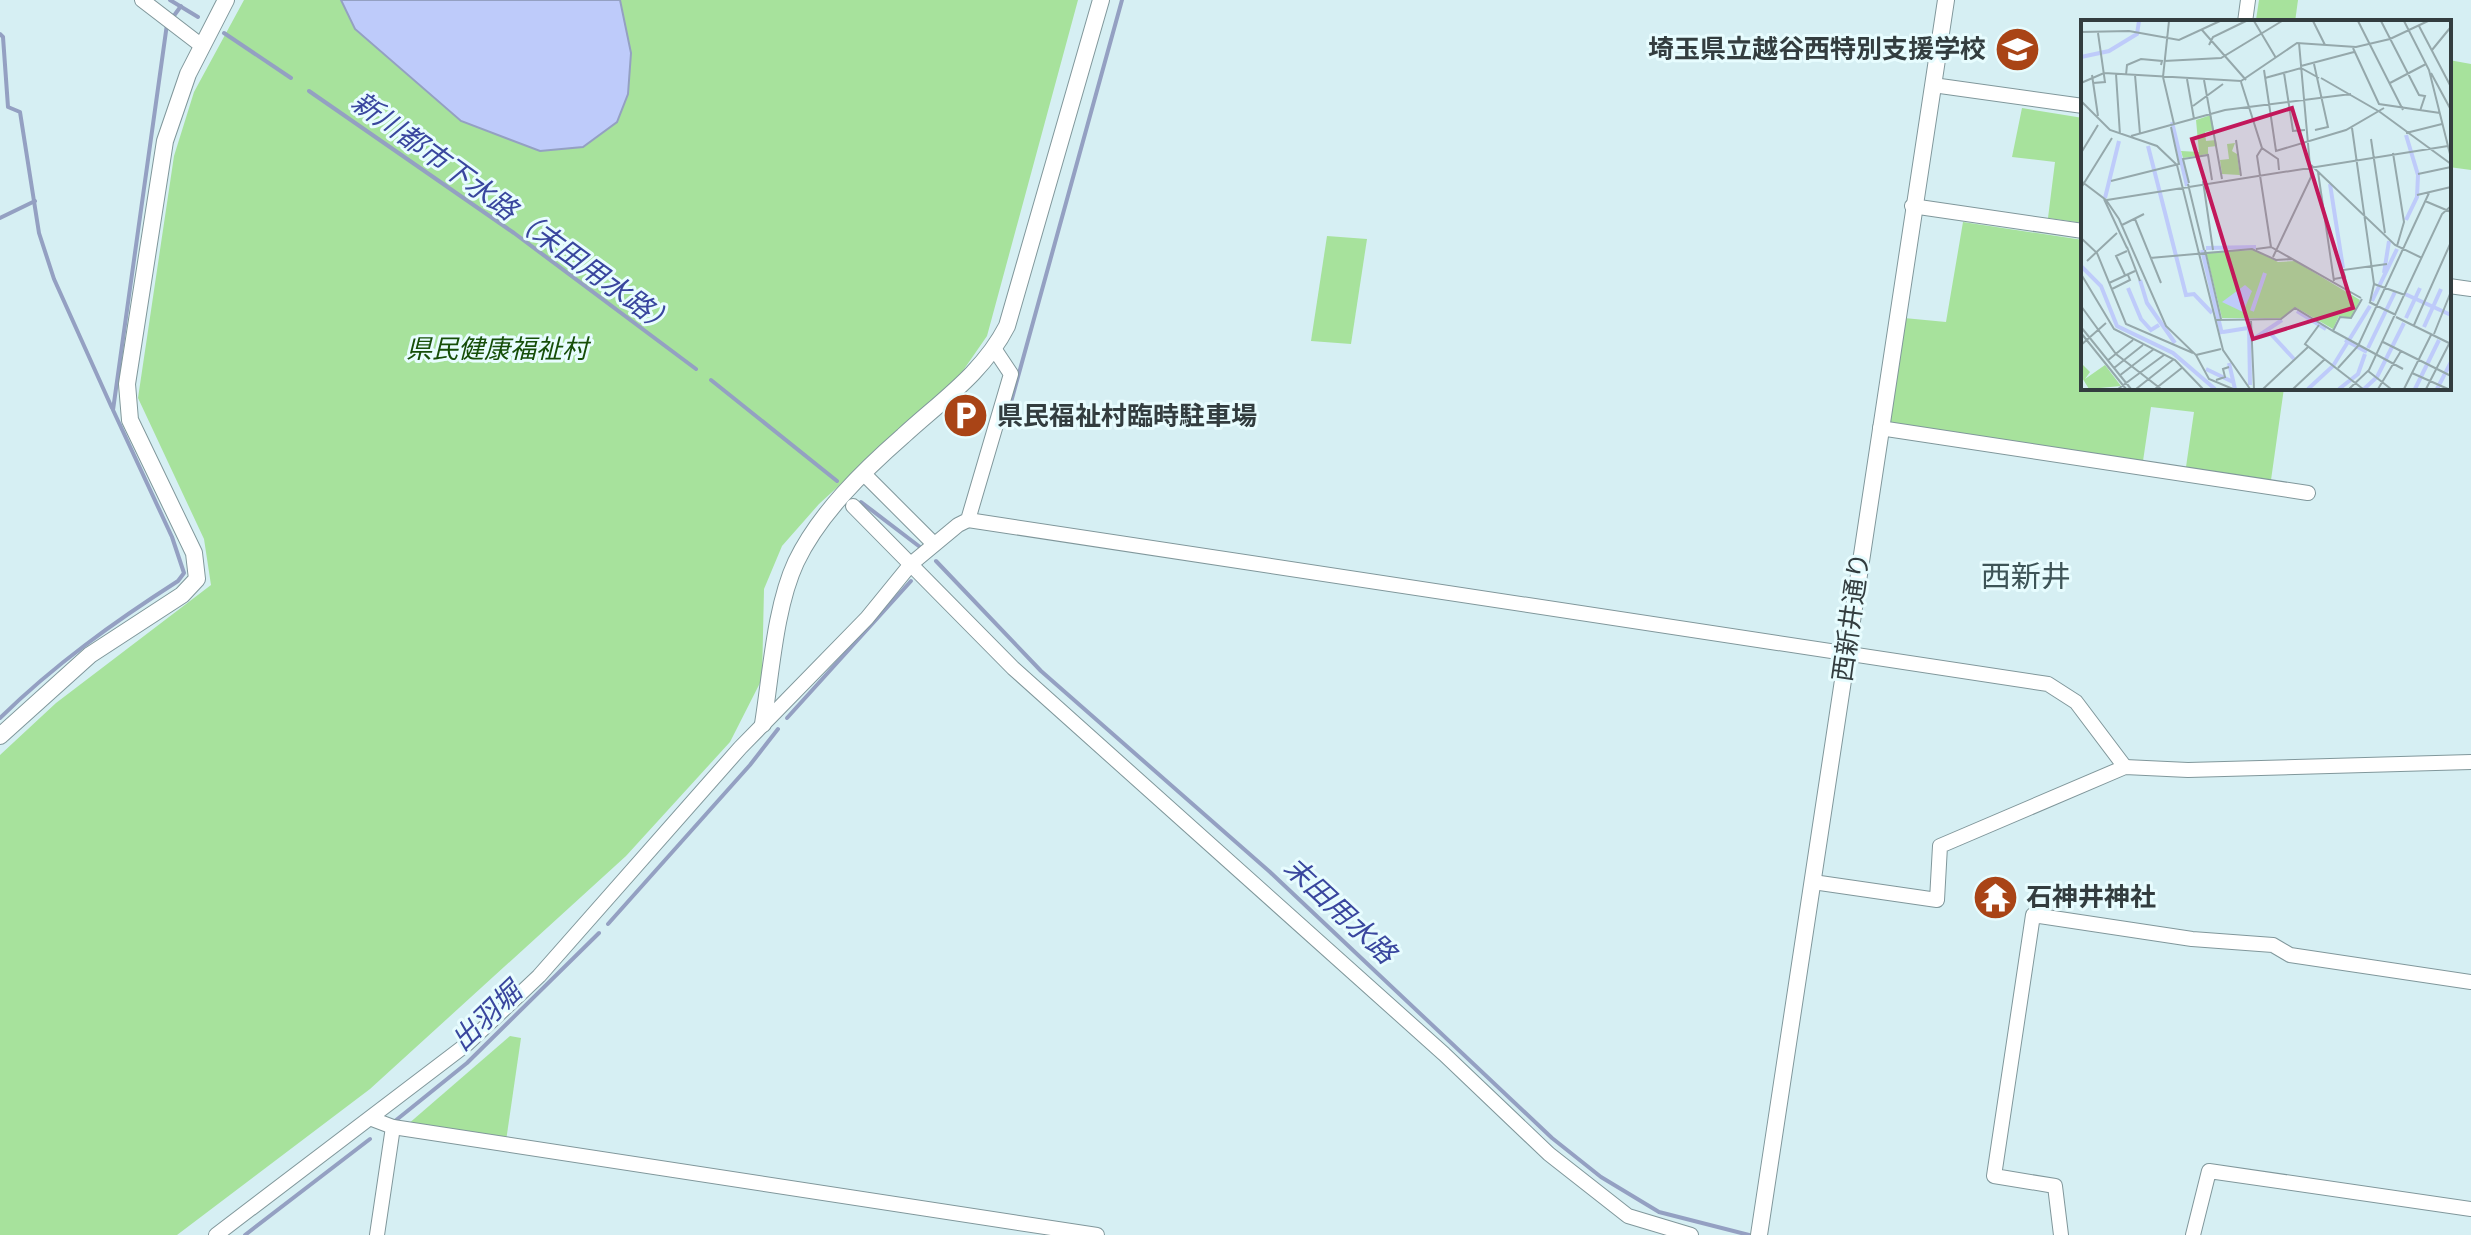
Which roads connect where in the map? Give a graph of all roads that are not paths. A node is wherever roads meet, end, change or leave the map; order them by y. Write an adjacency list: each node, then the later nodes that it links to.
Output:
1 (142, 0): 7 (street)
2 (226, 0): 7 (street)
3 (1101, 0): 14 (street)
4 (1946, 0): 8 (street, 西新井通り)
5 (2248, 0): 6 (street)
6 (2245, 20)
7 (202, 46): 24 (street)
8 (1933, 85): 9 (street); 10 (street, 西新井通り)
9 (2081, 106)
10 (1912, 206): 11 (street); 15 (street, 西新井通り)
11 (2081, 231)
12 (2451, 286): 13 (street)
13 (2471, 289)
14 (995, 350): 16 (street); 19 (street)
15 (1880, 428): 17 (street); 22 (street, 西新井通り)
16 (864, 474): 20 (street); 23 (street)
17 (2308, 493)
18 (853, 506): 21 (street)
19 (968, 520): 20 (street); 22 (street)
20 (934, 544): 21 (street)
21 (911, 564): 23 (street); 35 (street)
22 (1845, 654): 26 (street); 27 (street, 西新井通り)
23 (763, 724): 29 (street)
24 (0, 736)
25 (2471, 762): 26 (street)
26 (2125, 767): 27 (street)
27 (1813, 882): 36 (street, 西新井通り)
28 (2471, 982): 37 (street)
29 (372, 1119): 30 (street); 32 (street)
30 (393, 1127): 33 (street); 34 (street)
31 (2471, 1209): 38 (street)
32 (216, 1235)
33 (377, 1235)
34 (1097, 1235)
35 (1691, 1235)
36 (1759, 1235)
37 (2061, 1235)
38 (2193, 1235)

